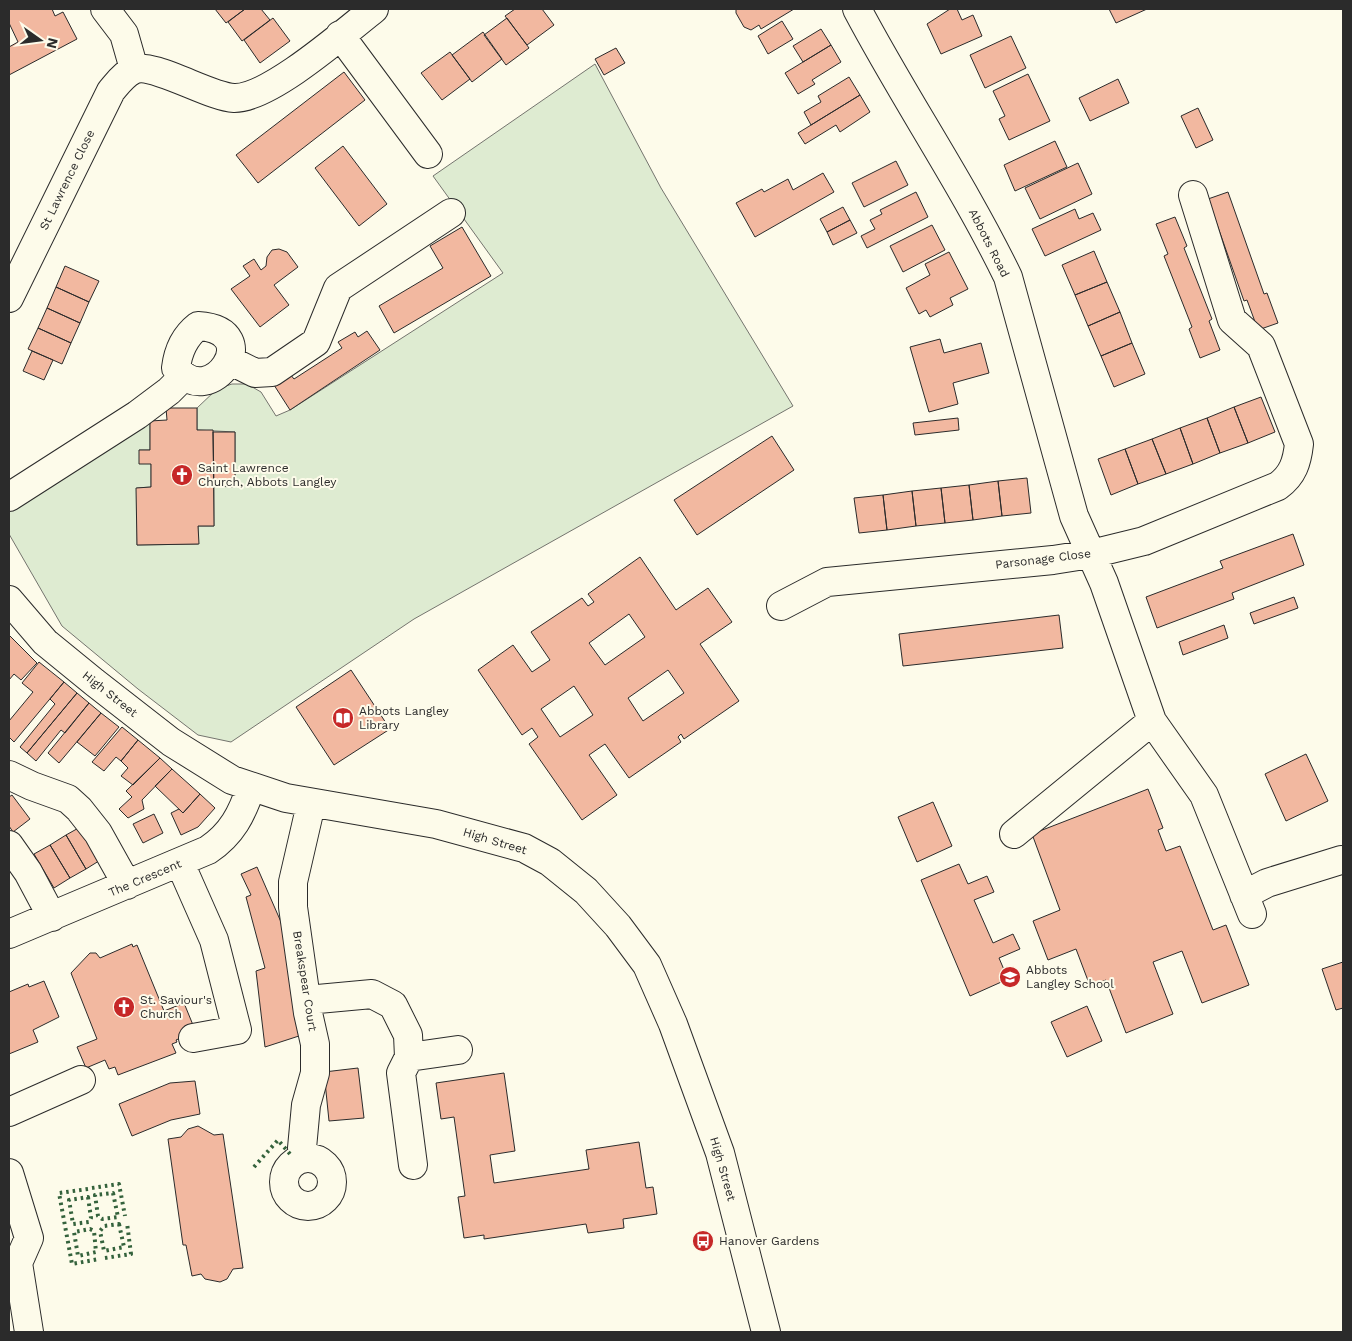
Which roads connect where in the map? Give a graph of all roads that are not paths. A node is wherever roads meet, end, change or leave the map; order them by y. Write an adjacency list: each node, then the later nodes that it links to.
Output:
1 (105, 9): 5 (street)
2 (374, 9): 4 (street)
3 (857, 9): 13 (street, Abbots Road)
4 (340, 35): 5 (street); 6 (street)
5 (134, 69): 9 (street, St Lawrence Close)
6 (428, 154)
7 (1193, 195): 13 (street, Parsonage Close)
8 (451, 213): 10 (street)
9 (9, 298)
10 (229, 360): 11 (street); 11 (street)
11 (183, 377): 12 (street)
12 (9, 498)
13 (1092, 554): 15 (street, Parsonage Close); 16 (street, Abbots Road)
14 (9, 600): 18 (street, High Street)
15 (781, 606)
16 (1152, 721): 20 (street); 22 (street, Abbots Road)
17 (9, 775): 24 (street)
18 (251, 787): 19 (street, High Street); 23 (street, The Crescent)
19 (311, 804): 27 (street, Breakspear Court); 37 (street, High Street)
20 (1014, 834)
21 (9, 845): 25 (street)
22 (1341, 860)
23 (180, 863): 24 (street, The Crescent); 28 (street)
24 (128, 885): 25 (street, The Crescent)
25 (52, 917): 26 (street, The Crescent)
26 (9, 934)
27 (307, 1000): 30 (street); 33 (street, Breakspear Court)
28 (193, 1038)
29 (458, 1050): 30 (street)
30 (409, 1057): 34 (street)
31 (81, 1080): 32 (street)
32 (9, 1112)
33 (305, 1158)
34 (413, 1165)
35 (9, 1173): 36 (street)
36 (29, 1332)
37 (766, 1332)

